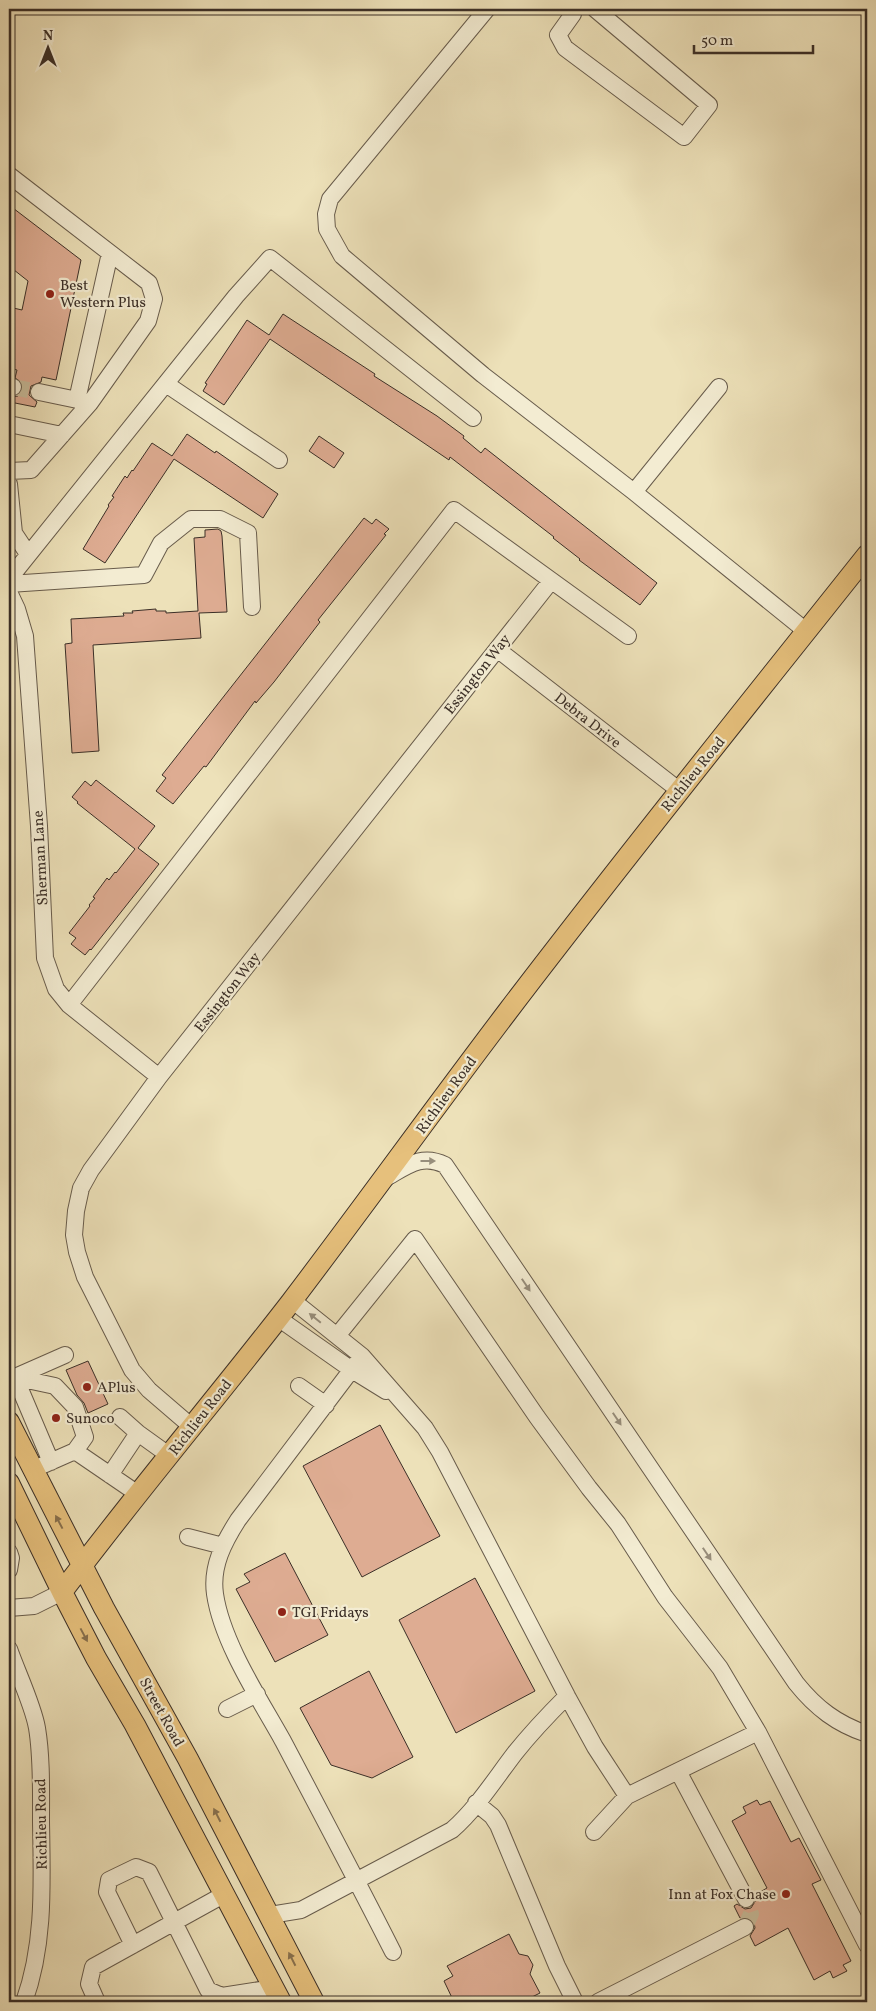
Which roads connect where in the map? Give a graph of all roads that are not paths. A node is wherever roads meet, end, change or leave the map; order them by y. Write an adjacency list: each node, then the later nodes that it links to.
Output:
1 (487, 9): 16 (street)
2 (595, 9): 3 (street)
3 (573, 10)
4 (9, 175): 5 (street)
5 (110, 253): 9 (street); 9 (street)
6 (166, 384): 10 (street); 13 (street); 17 (street)
7 (719, 387): 16 (street)
8 (39, 392): 9 (street)
9 (84, 401): 12 (street)
10 (473, 418)
11 (9, 424): 12 (street)
12 (62, 435): 14 (street)
13 (279, 460)
14 (9, 471)
15 (9, 484): 17 (street)
16 (634, 492): 24 (street)
17 (28, 554): 19 (street)
18 (867, 555): 24 (main road, Richlieu Road)
19 (9, 579)
20 (550, 581): 25 (street); 26 (street, Essington Way); 28 (street)
21 (9, 584): 23 (street)
22 (9, 592): 28 (street, Sherman Lane)
23 (252, 607)
24 (806, 631): 27 (main road, Richlieu Road)
25 (628, 636)
26 (497, 649): 27 (street, Debra Drive); 29 (street, Essington Way)
27 (680, 791): 30 (main road, Richlieu Road)
28 (68, 1005): 29 (street, Sherman Lane)
29 (160, 1077): 43 (street, Essington Way)
30 (384, 1179): 31 (main road, Richlieu Road); 64 (street, one-way to 64)
31 (292, 1300): 32 (main road, Richlieu Road); 33 (street, one-way to 31)
32 (278, 1318): 36 (street); 43 (main road, Richlieu Road)
33 (337, 1336): 35 (street); 63 (street)
34 (64, 1355): 37 (street)
35 (362, 1356): 36 (street); 39 (street)
36 (352, 1370): 39 (street); 40 (street)
37 (12, 1376): 45 (street); 47 (street)
38 (299, 1386): 40 (street)
39 (400, 1400): 61 (street)
40 (326, 1405): 53 (street)
41 (120, 1417): 44 (street)
42 (9, 1422): 48 (main road, Street Road)
43 (192, 1427): 46 (main road, Richlieu Road)
44 (138, 1433): 46 (street); 49 (street)
45 (75, 1451): 47 (street); 49 (street)
46 (170, 1456): 51 (main road, Richlieu Road)
47 (51, 1462): 48 (street)
48 (32, 1470): 55 (main road, Street Road, one-way to 48)
49 (110, 1475): 51 (street)
50 (9, 1483): 57 (main road, Street Road)
51 (138, 1494): 55 (main road, Richlieu Road)
52 (188, 1537): 53 (street)
53 (223, 1546): 60 (street)
54 (9, 1552): 56 (street)
55 (82, 1565): 57 (main road, Richlieu Road); 72 (main road, Street Road, one-way to 55)
56 (9, 1570)
57 (62, 1592): 58 (street, Richlieu Road); 70 (main road, Street Road, one-way to 70)
58 (9, 1608)
59 (9, 1649): 79 (street, Richlieu Road)
60 (257, 1694): 62 (street); 69 (street)
61 (568, 1696): 66 (street); 67 (street)
62 (227, 1709)
63 (758, 1732): 65 (street); 75 (street)
64 (867, 1734)
65 (678, 1771): 66 (street); 71 (street)
66 (627, 1796): 68 (street)
67 (476, 1803): 69 (street); 82 (street)
68 (594, 1832)
69 (357, 1880): 72 (street); 77 (street)
70 (221, 1887): 72 (main road); 73 (street); 78 (main road, Street Road)
71 (746, 1899)
72 (270, 1915): 81 (main road, Street Road, one-way to 72)
73 (174, 1922): 76 (street); 76 (street); 78 (street)
74 (745, 1927): 83 (street)
75 (867, 1944)
76 (133, 1945): 80 (street)
77 (393, 1952)
78 (277, 1995)
79 (24, 2002)
80 (97, 2002)
81 (314, 2002)
82 (575, 2002)
83 (598, 2002)

